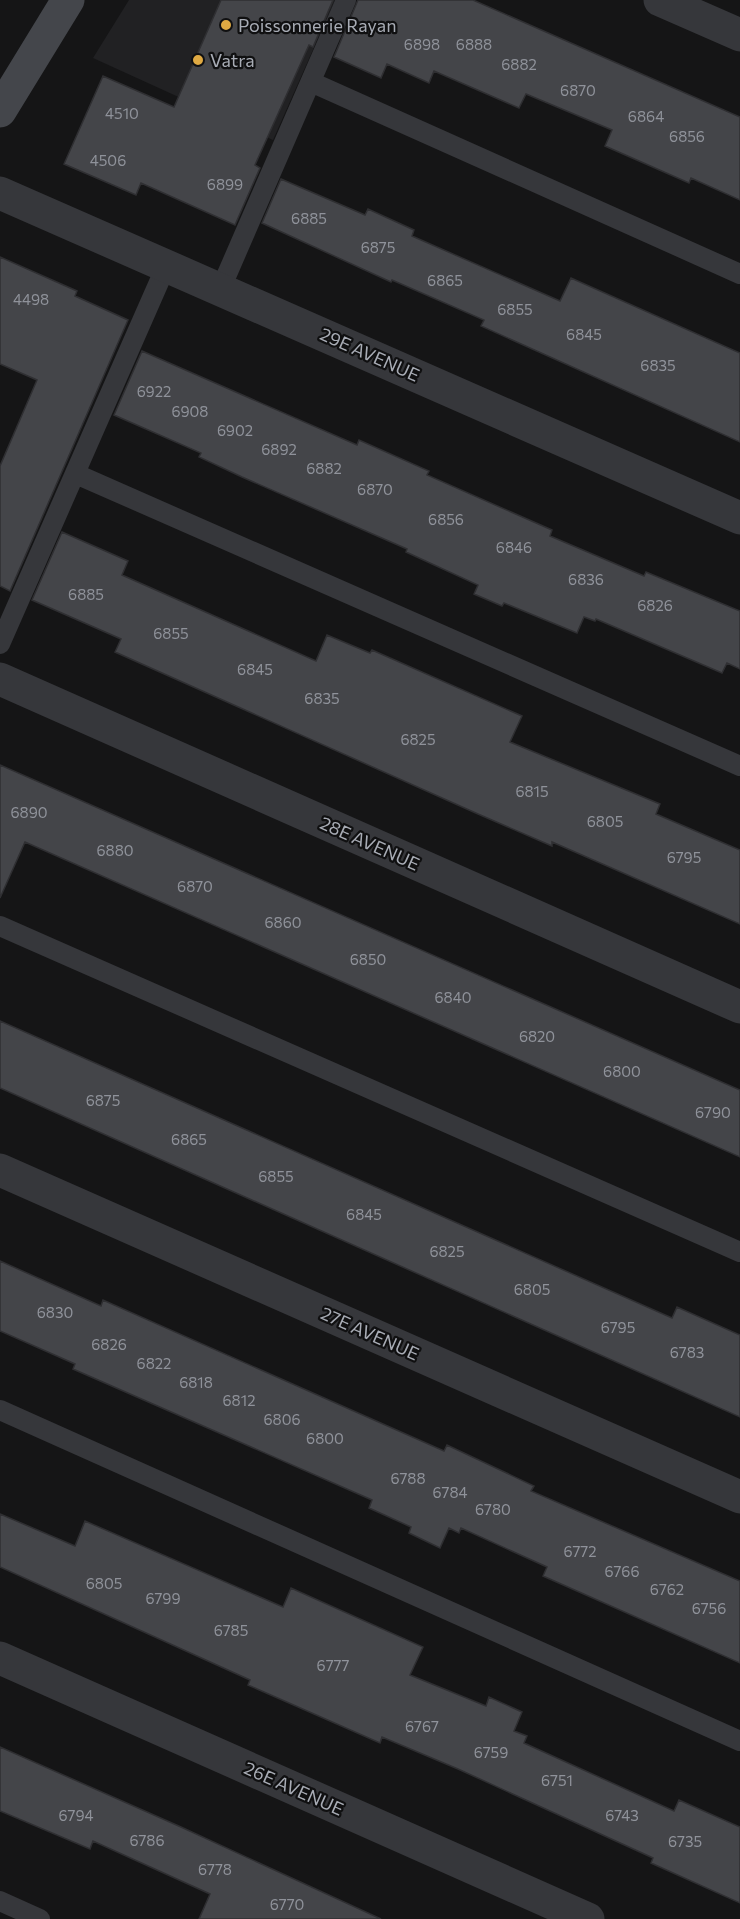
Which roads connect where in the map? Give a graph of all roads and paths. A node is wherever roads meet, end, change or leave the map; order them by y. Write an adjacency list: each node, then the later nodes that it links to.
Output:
1 (68, 0): 6 (street)
2 (346, 0): 5 (lane)
3 (660, 0): 4 (street)
4 (740, 35)
5 (310, 82): 9 (lane); 10 (lane)
6 (0, 111)
7 (0, 193): 8 (street, 29E AVENUE)
8 (167, 264): 10 (street, 29E AVENUE); 11 (lane)
9 (740, 274)
10 (221, 288): 12 (street, 29E AVENUE)
11 (76, 474): 13 (lane); 15 (lane)
12 (740, 518)
13 (0, 644)
14 (0, 679): 17 (street, 28E AVENUE)
15 (740, 766)
16 (0, 926): 19 (lane)
17 (740, 1007)
18 (0, 1170): 21 (street, 27E AVENUE)
19 (740, 1252)
20 (0, 1410): 23 (lane)
21 (740, 1497)
22 (0, 1658): 26 (street, 26E AVENUE)
23 (740, 1741)
24 (0, 1901): 25 (lane)
25 (40, 1919)
26 (588, 1919)

